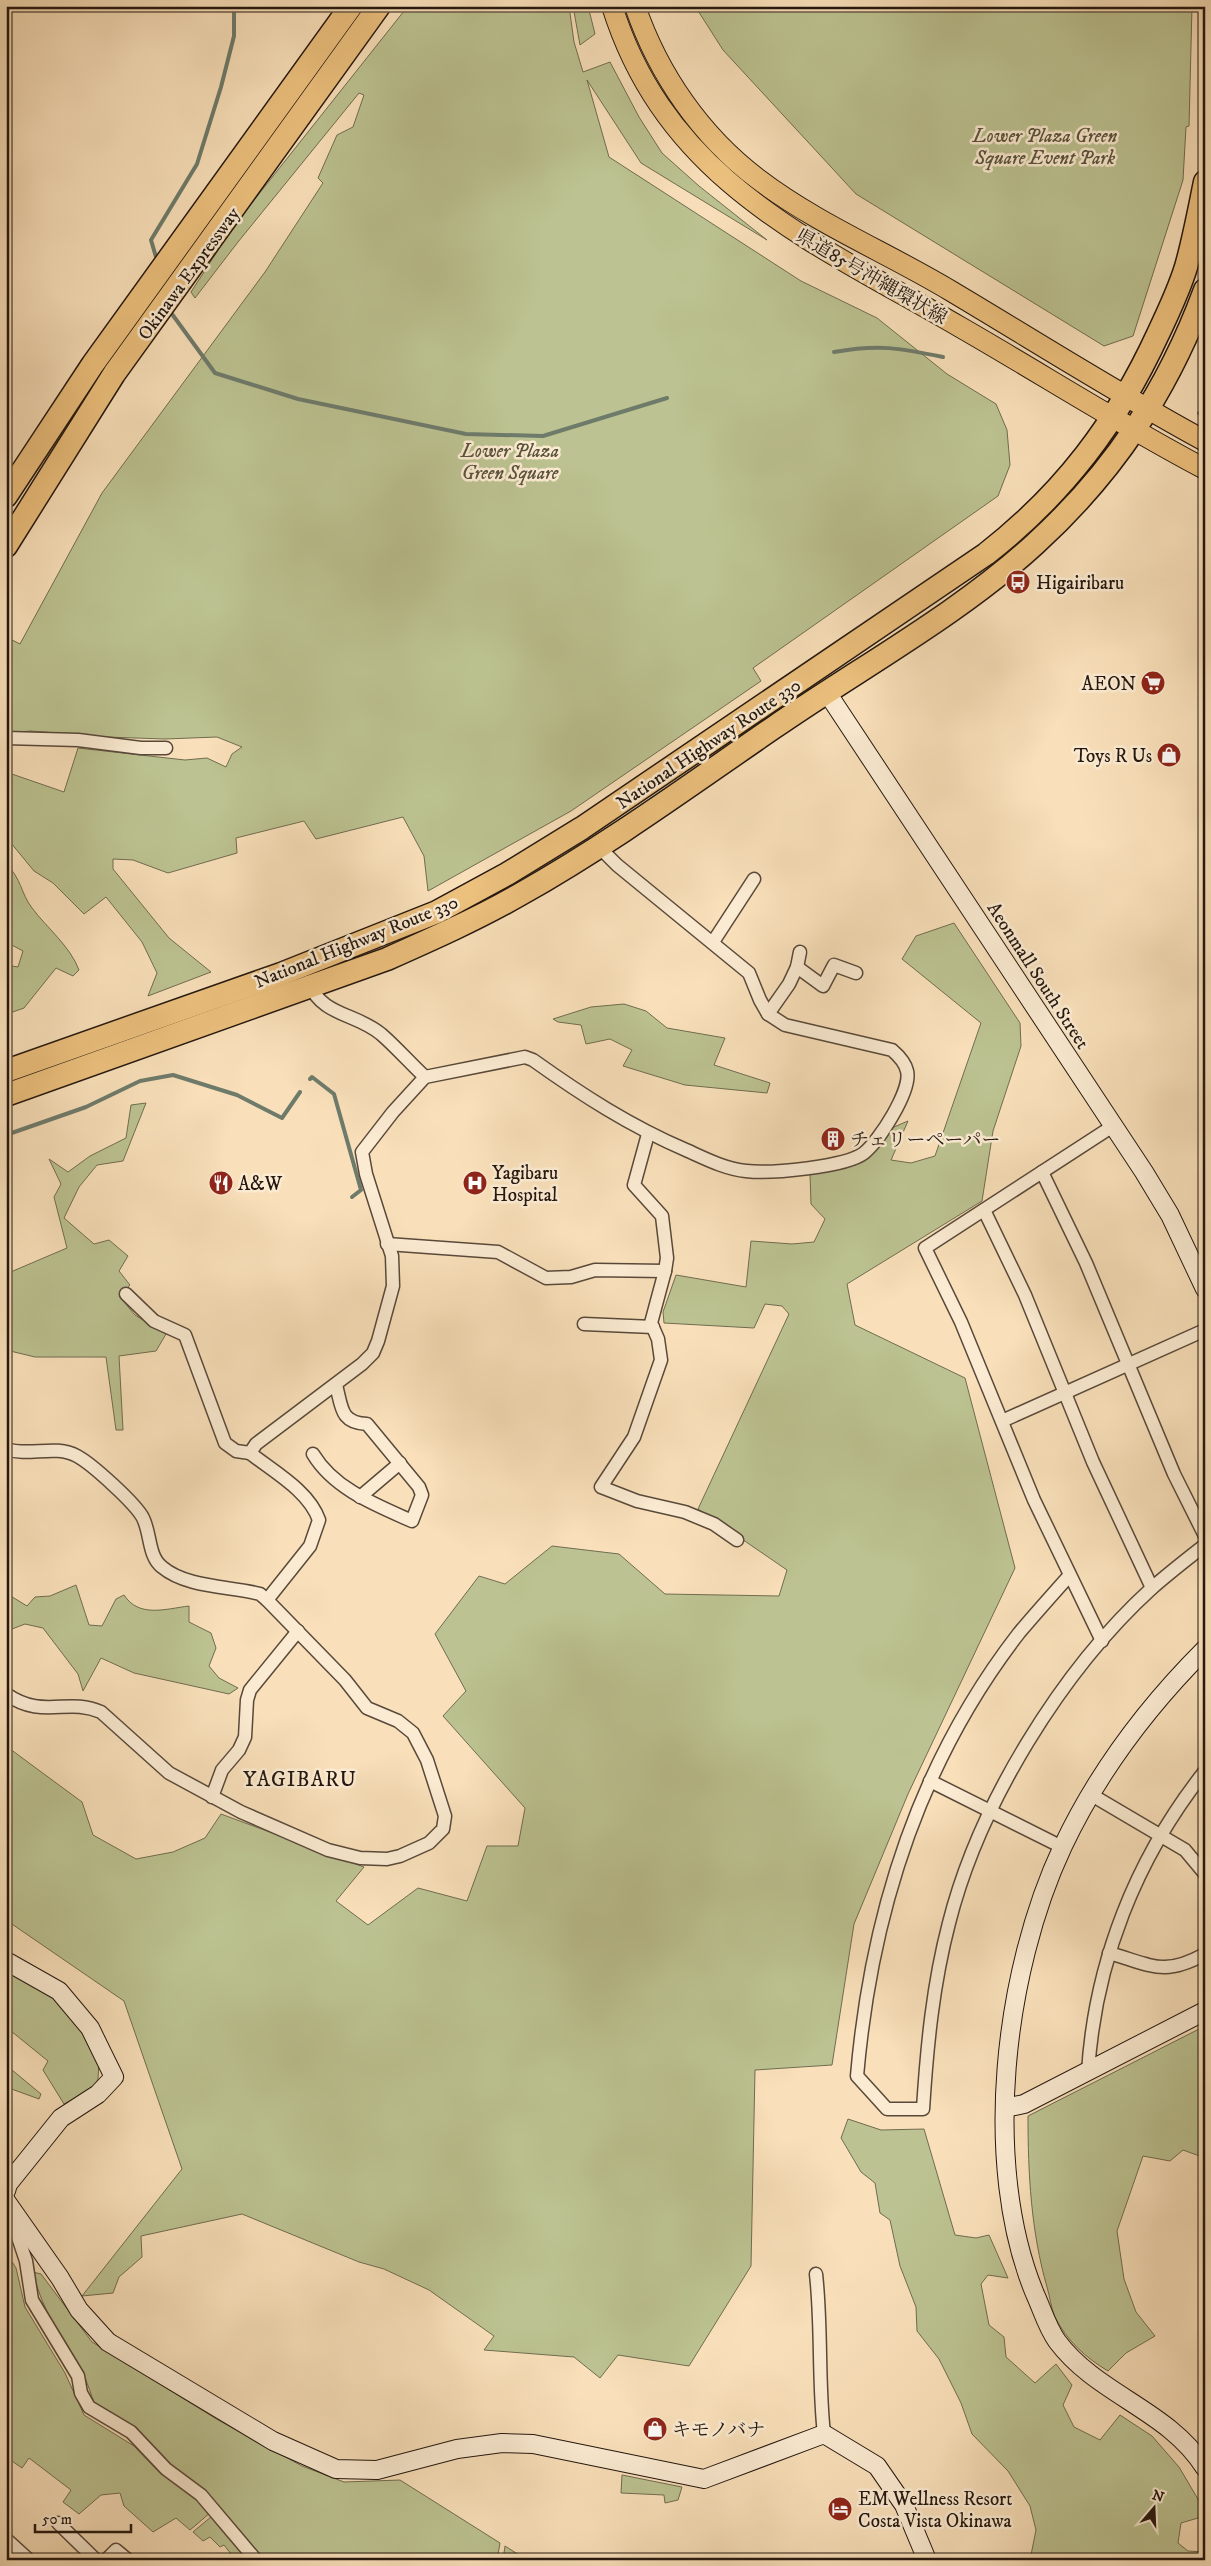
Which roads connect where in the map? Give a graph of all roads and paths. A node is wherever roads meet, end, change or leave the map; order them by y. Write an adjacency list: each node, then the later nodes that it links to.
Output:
1 (351, 6): 13 (highway, Okinawa Expressway)
2 (379, 6): 14 (highway, Okinawa Expressway)
3 (612, 6): 9 (main road, 県道85号沖縄環状線)
4 (635, 6): 7 (main road, 県道85号沖縄環状線)
5 (1205, 182): 7 (highway, National Highway Route 330)
6 (1205, 290): 8 (highway, National Highway Route 330)
7 (1126, 396): 8 (main road, 県道85号沖縄環状線); 9 (highway, National Highway Route 330)
8 (1149, 410): 10 (highway, National Highway Route 330); 11 (main road, 県道85号沖縄環状線)
9 (1112, 419): 10 (main road, 県道85号沖縄環状線); 22 (highway, National Highway Route 330)
10 (1134, 432): 12 (main road, 県道85号沖縄環状線); 15 (highway, National Highway Route 330)
11 (1205, 441)
12 (1205, 470)
13 (6, 496)
14 (6, 546)
15 (826, 691): 18 (highway, National Highway Route 330); 30 (street, Aeonmall South Street)
16 (6, 738): 17 (street)
17 (166, 748)
18 (599, 847): 20 (street); 25 (highway, National Highway Route 330)
19 (754, 879): 20 (street)
20 (713, 942): 26 (street)
21 (800, 952): 23 (street)
22 (301, 966): 25 (street); 27 (highway, National Highway Route 330)
23 (797, 967): 24 (street); 26 (street)
24 (856, 973)
25 (310, 987): 28 (street); 29 (highway, National Highway Route 330)
26 (768, 1014): 31 (street)
27 (6, 1071)
28 (425, 1077): 31 (street); 34 (street)
29 (6, 1095)
30 (1112, 1126): 32 (street); 36 (street, Aeonmall South Street)
31 (648, 1134): 35 (street)
32 (1042, 1172): 33 (street); 41 (street)
33 (984, 1210): 43 (street); 44 (street)
34 (387, 1244): 35 (street); 42 (street)
35 (665, 1271): 39 (street)
36 (1205, 1289)
37 (126, 1294): 46 (street)
38 (584, 1324): 39 (street)
39 (653, 1327): 51 (street)
40 (1205, 1330): 41 (street)
41 (1128, 1365): 43 (street); 50 (street)
42 (336, 1386): 46 (street); 48 (street)
43 (1065, 1393): 44 (street); 54 (street)
44 (1002, 1421): 53 (street)
45 (6, 1449): 55 (street)
46 (250, 1453): 55 (street)
47 (313, 1454): 49 (street)
48 (400, 1463): 49 (street); 49 (street)
49 (360, 1497)
50 (1205, 1536)
51 (737, 1540)
52 (1205, 1545): 54 (street)
53 (1069, 1576): 57 (street); 61 (street)
54 (1152, 1588): 57 (street)
55 (267, 1600): 56 (street)
56 (298, 1631): 63 (street); 63 (street)
57 (1102, 1641): 64 (street)
58 (1205, 1649): 62 (street)
59 (6, 1694): 63 (street)
60 (1205, 1771): 65 (street)
61 (930, 1781): 64 (street); 64 (street)
62 (1090, 1794): 65 (street); 66 (street)
63 (212, 1797)
64 (991, 1811): 66 (street)
65 (1160, 1835): 67 (street); 68 (street)
66 (1062, 1847): 73 (street)
67 (1205, 1874)
68 (1109, 1953): 69 (street); 72 (street)
69 (1205, 1954)
70 (6, 1961): 74 (street)
71 (1205, 2011): 72 (street)
72 (1088, 2072): 73 (street)
73 (1005, 2108): 78 (street)
74 (6, 2191)
75 (6, 2202): 77 (street); 81 (street)
76 (816, 2274): 77 (street)
77 (824, 2434): 86 (street)
78 (1205, 2468)
79 (58, 2523): 83 (street)
80 (6, 2539): 82 (street)
81 (251, 2558)
82 (29, 2560)
83 (96, 2560)
84 (106, 2560): 85 (street)
85 (128, 2560)
86 (927, 2560)

